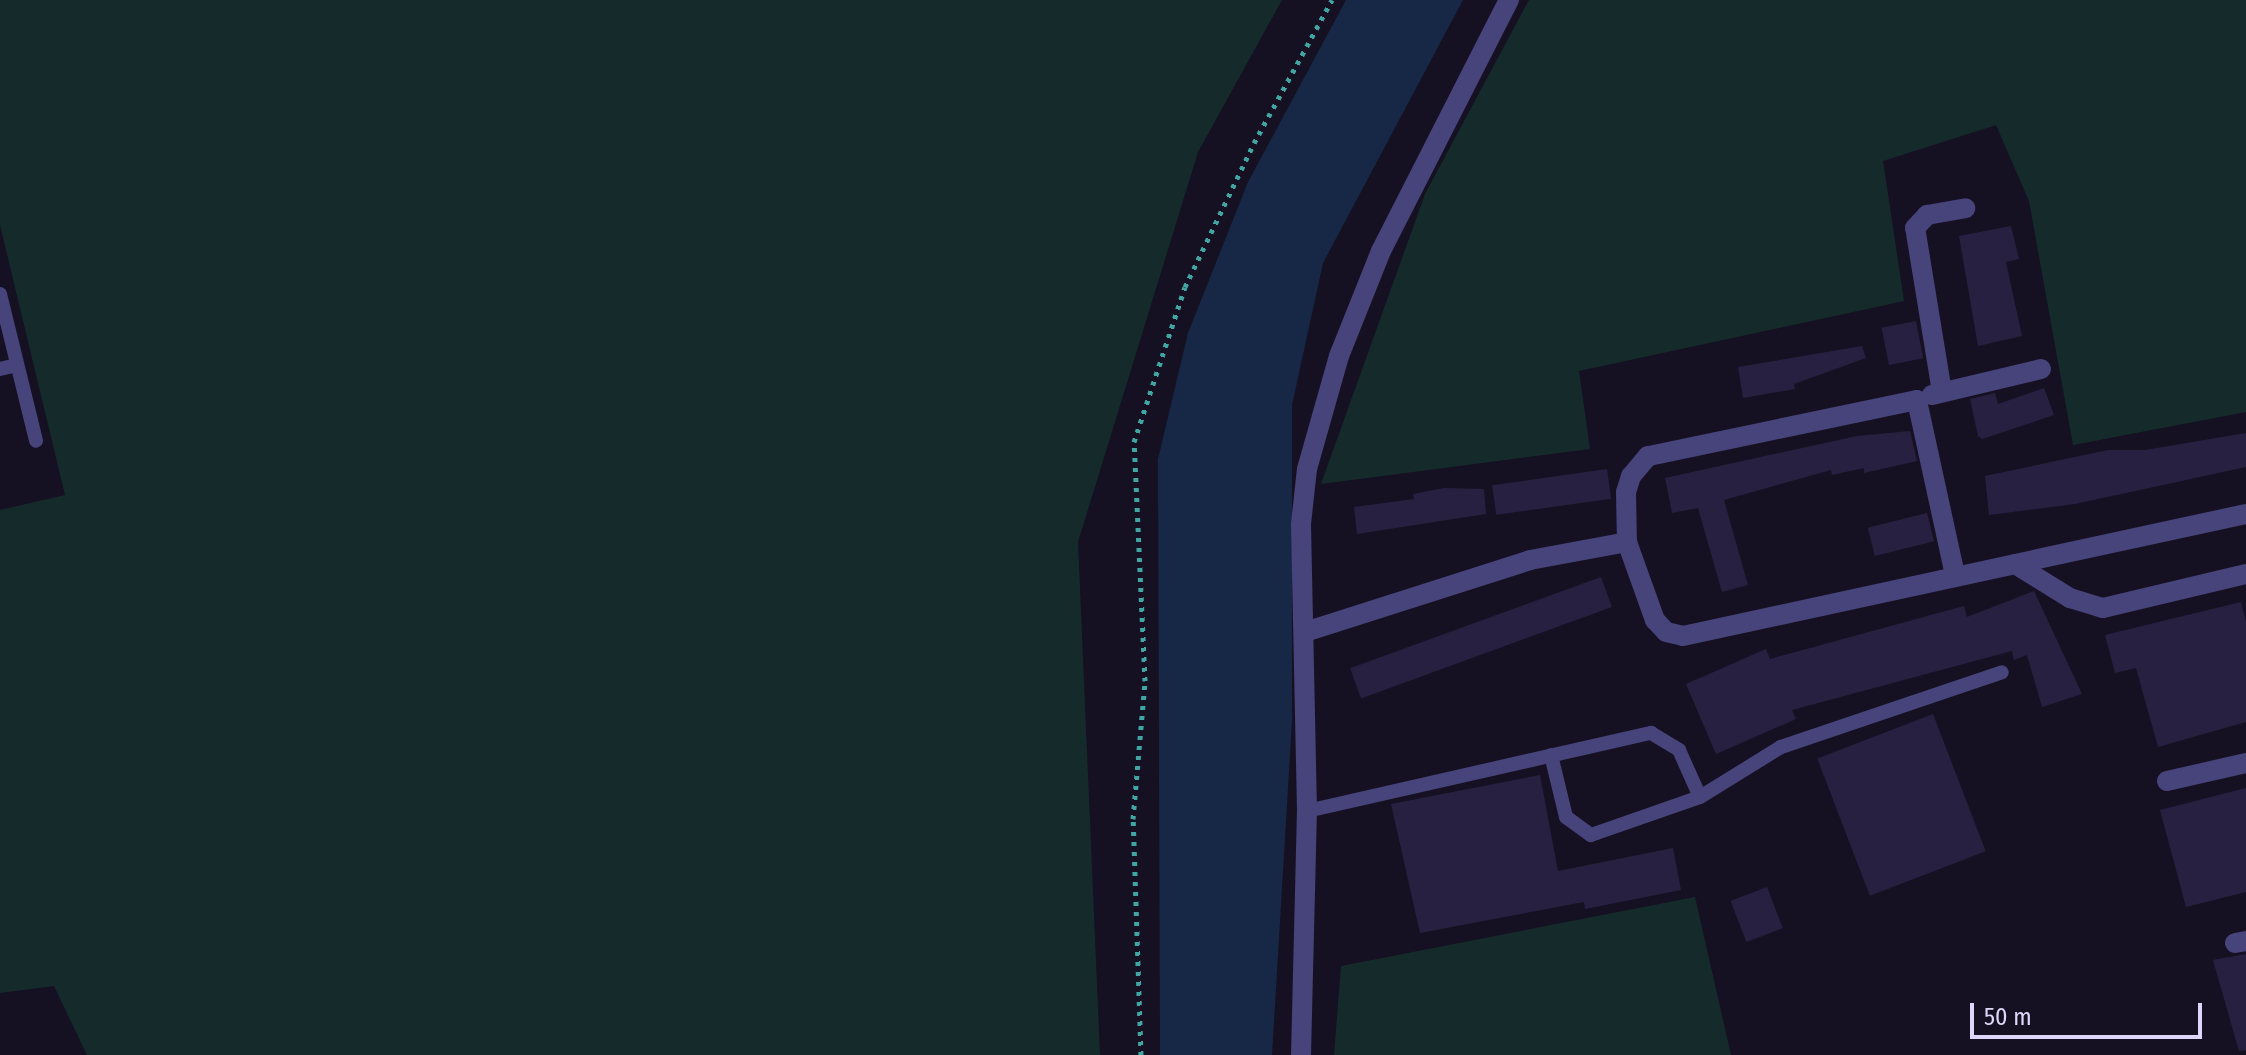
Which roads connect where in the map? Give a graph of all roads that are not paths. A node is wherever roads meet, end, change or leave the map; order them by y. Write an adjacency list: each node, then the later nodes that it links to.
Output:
1 (1509, 0): 15 (street)
2 (1965, 208): 7 (street)
3 (0, 294): 4 (lane)
4 (17, 365): 5 (lane); 9 (lane)
5 (0, 369)
6 (2041, 369): 7 (street)
7 (1942, 392): 8 (street)
8 (1917, 400): 11 (street); 14 (street)
9 (36, 441)
10 (2246, 514): 12 (street)
11 (1627, 542): 14 (street); 15 (street)
12 (2015, 564): 13 (street); 14 (street)
13 (2246, 574)
14 (1955, 575)
15 (1305, 632): 21 (street)
16 (2002, 672): 20 (lane)
17 (1551, 755): 20 (lane); 20 (lane); 21 (lane)
18 (2246, 763): 19 (street)
19 (2167, 781)
20 (1700, 797)
21 (1307, 811): 22 (street)
22 (1301, 1055)

